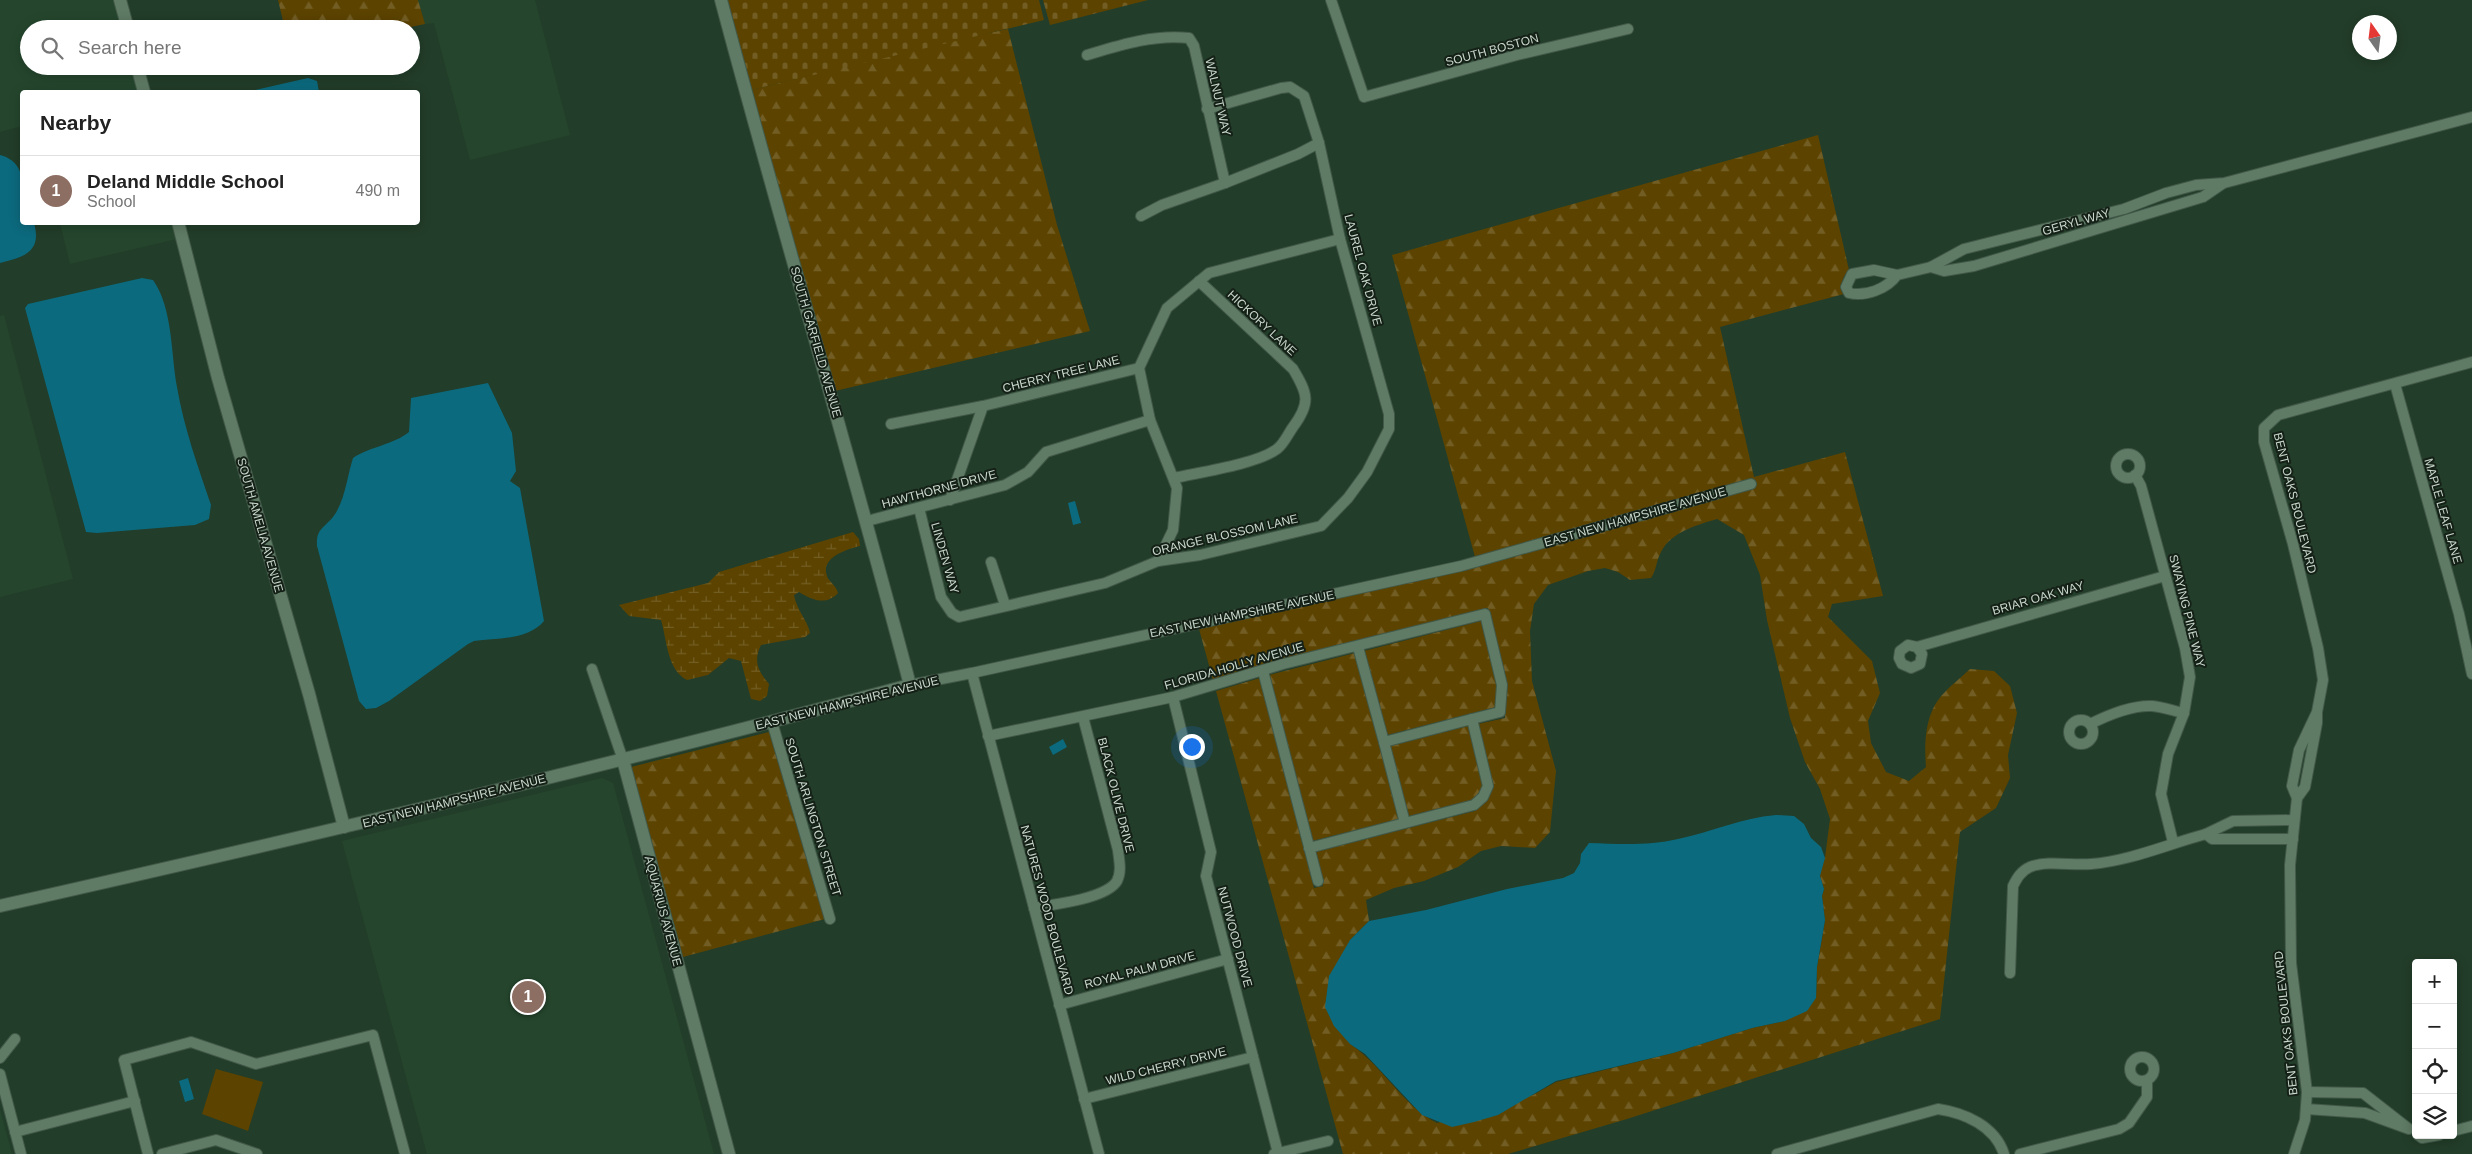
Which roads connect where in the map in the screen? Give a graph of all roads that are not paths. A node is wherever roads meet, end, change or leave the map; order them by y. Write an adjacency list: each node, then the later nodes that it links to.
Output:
1 (120, 0): 4 (street)
2 (720, 0): 36 (street, SOUTH GARFIELD AVENUE)
3 (1331, 0): 5 (street, SOUTH BOSTON)
4 (126, 20)
5 (1628, 29)
6 (1087, 55): 9 (street, WALNUT WAY)
7 (139, 75): 8 (street)
8 (143, 90)
9 (1207, 109): 11 (street, LAUREL OAK DRIVE); 13 (street, WALNUT WAY)
10 (2472, 117): 12 (street, GERYL WAY)
11 (1319, 143): 13 (street); 19 (street, LAUREL OAK DRIVE)
12 (2224, 182): 14 (street, GERYL WAY); 16 (street, GERYL WAY)
13 (1225, 183): 15 (street)
14 (2129, 207): 16 (street); 18 (street, GERYL WAY)
15 (1141, 216)
16 (2132, 219): 20 (street, GERYL WAY)
17 (179, 225): 60 (street, SOUTH AMELIA AVENUE)
18 (2002, 238): 20 (street); 21 (street, GERYL WAY)
19 (1340, 239): 23 (street, CHERRY TREE LANE); 30 (street, LAUREL OAK DRIVE)
20 (2006, 256): 21 (street, GERYL WAY)
21 (1931, 267): 22 (street, GERYL WAY)
22 (1897, 275)
23 (1199, 280): 25 (street, CHERRY TREE LANE); 32 (street, HICKORY LANE)
24 (2472, 362): 26 (street, BENT OAKS BOULEVARD)
25 (1139, 368): 27 (street, CHERRY TREE LANE); 28 (street)
26 (2395, 384): 47 (street, MAPLE LEAF LANE); 58 (street, BENT OAKS BOULEVARD)
27 (982, 406): 29 (street, CHERRY TREE LANE); 34 (street)
28 (1150, 420): 32 (street); 34 (street, HAWTHORNE DRIVE)
29 (891, 424)
30 (1366, 472): 37 (street, ORANGE BLOSSOM LANE)
31 (2135, 475): 39 (street, SWAYING PINE WAY)
32 (1174, 478): 37 (street)
33 (1751, 484): 46 (street, EAST NEW HAMPSHIRE AVENUE)
34 (950, 500): 35 (street, HAWTHORNE DRIVE)
35 (919, 508): 36 (street, HAWTHORNE DRIVE); 41 (street, LINDEN WAY)
36 (867, 521): 48 (street, SOUTH GARFIELD AVENUE)
37 (1158, 561): 40 (street, ORANGE BLOSSOM LANE)
38 (991, 562): 40 (street)
39 (2166, 576): 43 (street, BRIAR OAK WAY); 50 (street, SWAYING PINE WAY)
40 (1005, 606): 41 (street, ORANGE BLOSSOM LANE)
41 (952, 613)
42 (1358, 647): 45 (street, FLORIDA HOLLY AVENUE); 52 (street, FLORIDA HOLLY AVENUE); 56 (street)
43 (1917, 647)
44 (592, 670): 57 (street, AQUARIUS AVENUE)
45 (1263, 671): 49 (street, FLORIDA HOLLY AVENUE); 64 (street)
46 (972, 673): 48 (street, EAST NEW HAMPSHIRE AVENUE); 55 (street, NATURES WOOD BOULEVARD)
47 (2472, 674)
48 (910, 685): 53 (street, EAST NEW HAMPSHIRE AVENUE)
49 (1173, 697): 51 (street, FLORIDA HOLLY AVENUE); 69 (street, NUTWOOD DRIVE)
50 (2184, 713): 54 (street); 63 (street, SWAYING PINE WAY)
51 (1083, 717): 55 (street, FLORIDA HOLLY AVENUE); 67 (street, BLACK OLIVE DRIVE)
52 (1472, 719): 56 (street); 59 (street)
53 (772, 722): 57 (street, EAST NEW HAMPSHIRE AVENUE); 68 (street, SOUTH ARLINGTON STREET)
54 (2090, 724)
55 (988, 736): 67 (street, NATURES WOOD BOULEVARD)
56 (1384, 742): 59 (street)
57 (623, 760): 60 (street, EAST NEW HAMPSHIRE AVENUE); 92 (street, AQUARIUS AVENUE)
58 (2294, 820): 61 (street); 62 (street, BENT OAKS BOULEVARD)
59 (1406, 823): 64 (street)
60 (344, 827): 66 (street, EAST NEW HAMPSHIRE AVENUE)
61 (2206, 834): 62 (street); 63 (street)
62 (2294, 839): 77 (street, BENT OAKS BOULEVARD)
63 (2173, 842): 70 (street)
64 (1309, 848): 65 (street)
65 (1318, 882)
66 (0, 906)
67 (1034, 908): 71 (street, NATURES WOOD BOULEVARD)
68 (830, 919)
69 (1228, 959): 71 (street, ROYAL PALM DRIVE); 73 (street, NUTWOOD DRIVE)
70 (2010, 973)
71 (1059, 1004): 78 (street, NATURES WOOD BOULEVARD)
72 (16, 1039): 74 (street)
73 (1253, 1057): 78 (street, WILD CHERRY DRIVE); 94 (street, NUTWOOD DRIVE)
74 (0, 1058)
75 (0, 1074): 85 (street)
76 (2147, 1080): 97 (street)
77 (2307, 1092): 80 (street, BENT OAKS BOULEVARD); 82 (street)
78 (1084, 1099): 93 (street, NATURES WOOD BOULEVARD)
79 (134, 1101): 85 (street); 88 (street); 91 (street)
80 (2306, 1109): 84 (street); 98 (street, BENT OAKS BOULEVARD)
81 (2472, 1126): 83 (street)
82 (2412, 1130)
83 (2457, 1130)
84 (2412, 1131)
85 (15, 1132): 87 (street)
86 (1328, 1141): 94 (street)
87 (21, 1154)
88 (148, 1154)
89 (162, 1154): 90 (street)
90 (257, 1154)
91 (405, 1154)
92 (729, 1154)
93 (1099, 1154)
94 (1276, 1154)
95 (1777, 1154): 96 (street)
96 (2004, 1154)
97 (2020, 1154)
98 (2294, 1154)

